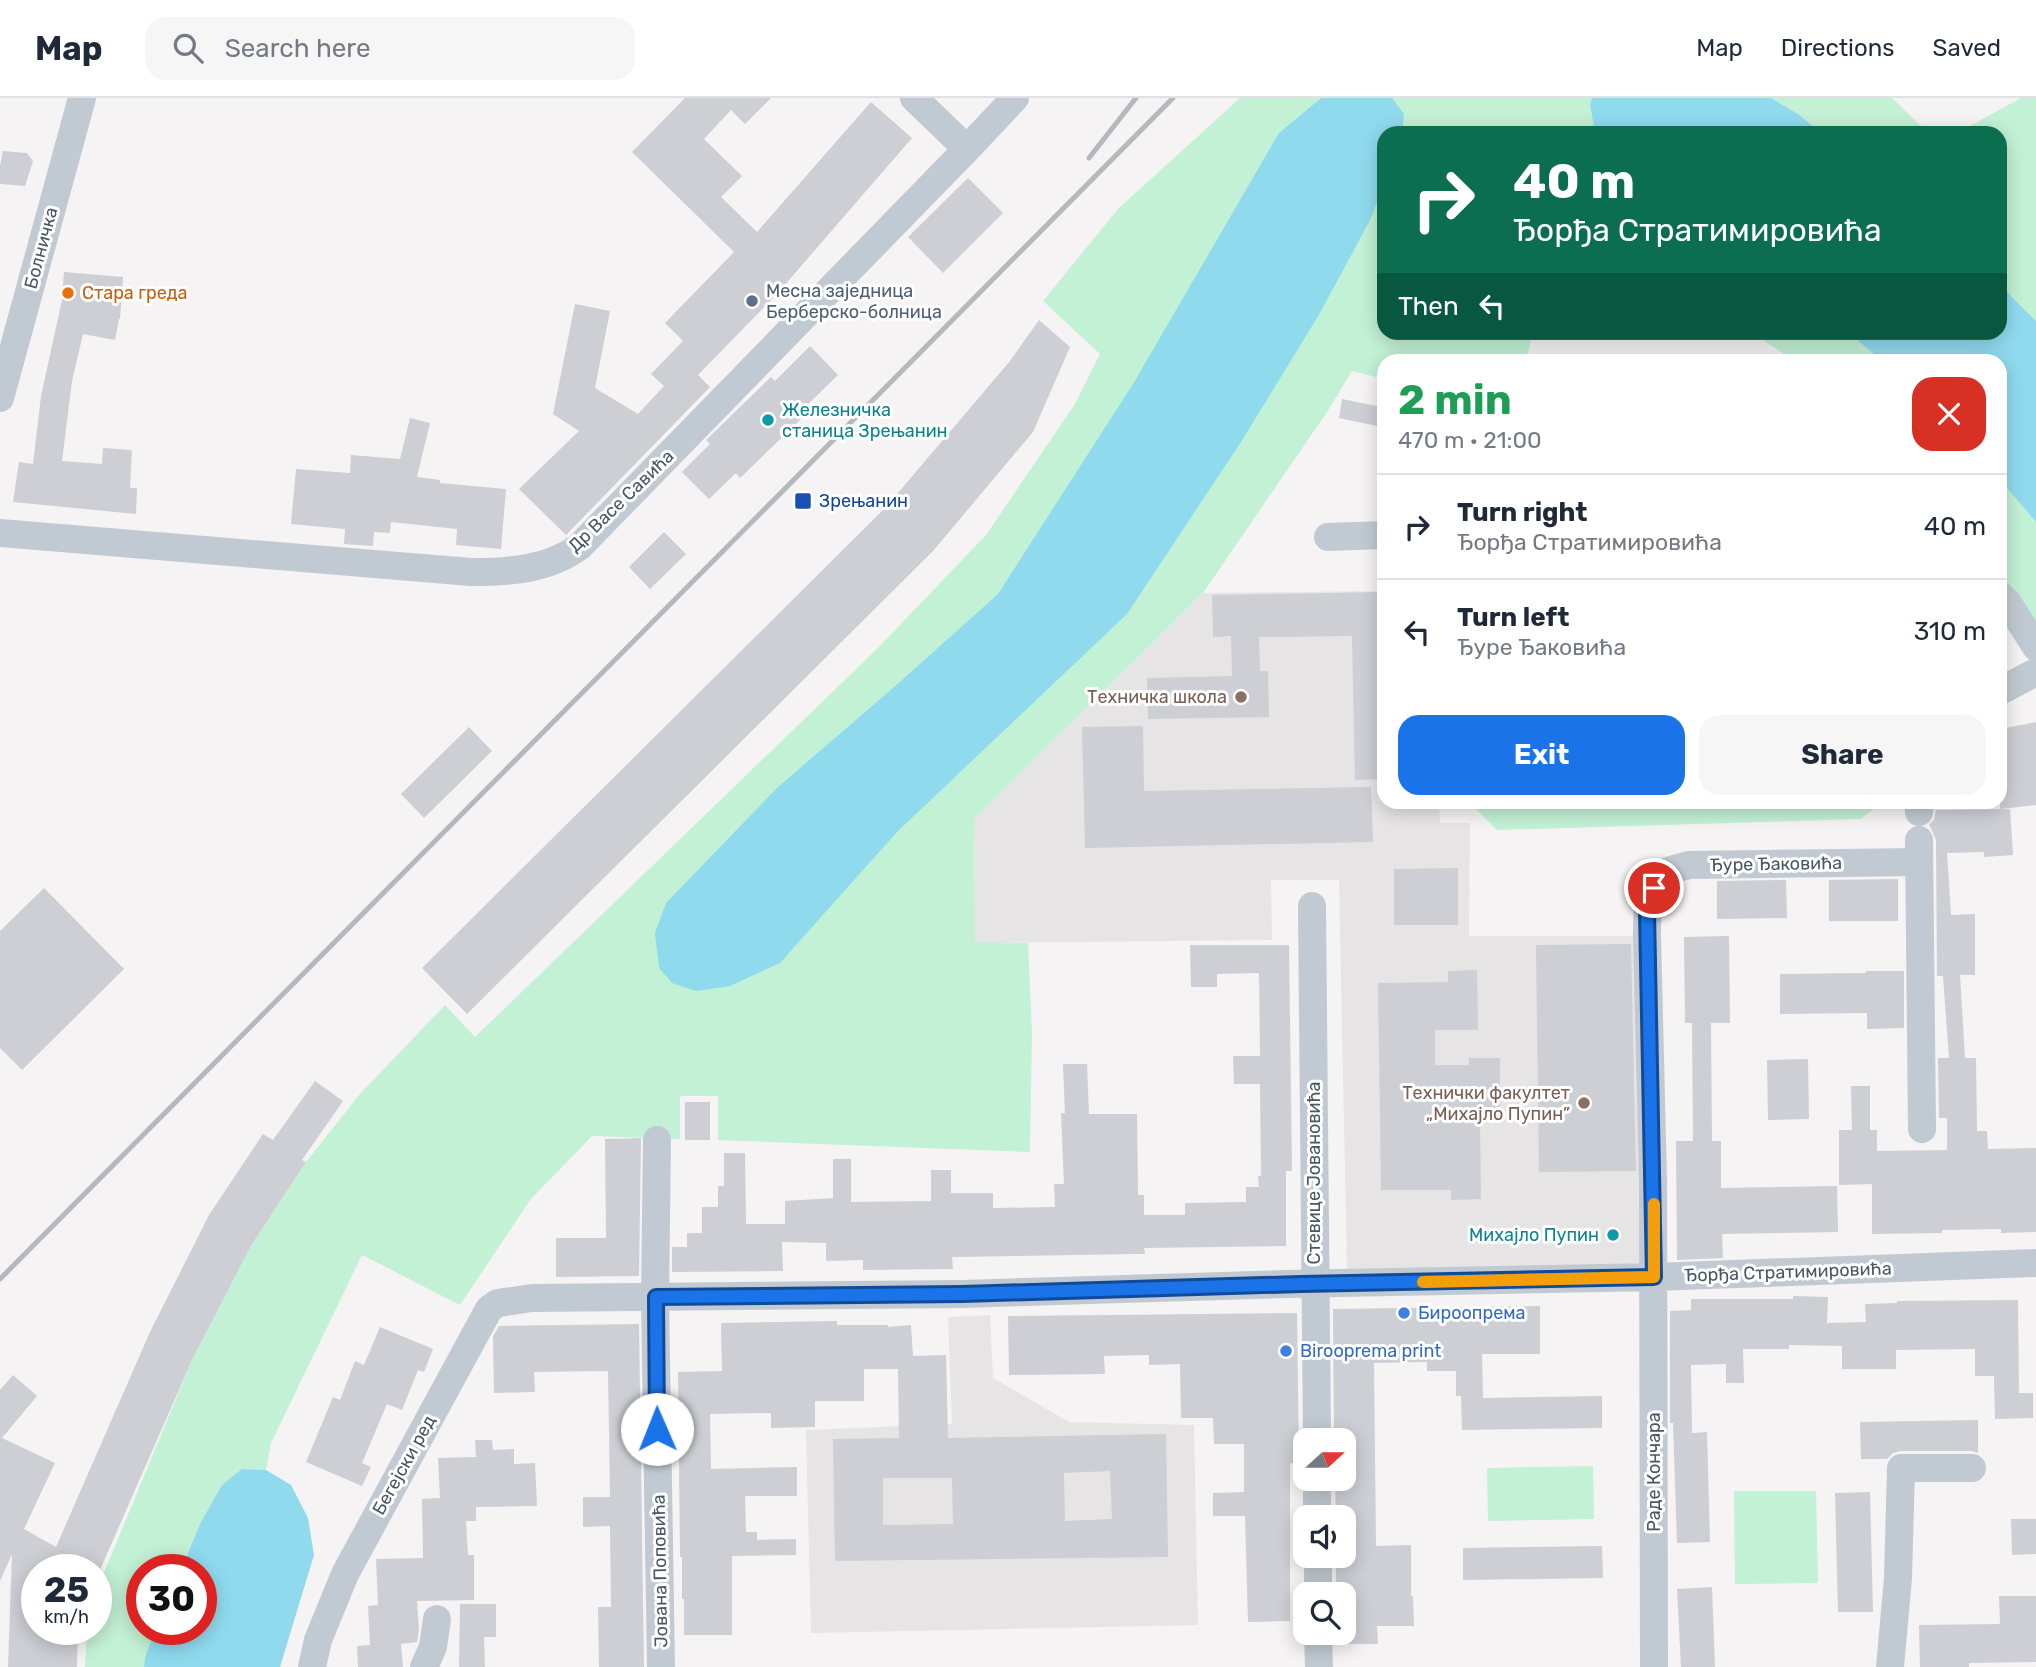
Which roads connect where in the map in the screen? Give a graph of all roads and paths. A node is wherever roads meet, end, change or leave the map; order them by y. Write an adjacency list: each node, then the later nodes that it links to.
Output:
1 (82, 98): 5 (street, Болничка)
2 (914, 98): 4 (street)
3 (1015, 98): 4 (street, Др Васе Савића)
4 (967, 149): 6 (street, Др Васе Савића)
5 (0, 398)
6 (0, 533)
7 (1377, 535): 8 (street)
8 (1328, 537)
9 (2007, 602): 10 (street)
10 (2036, 647)
11 (2036, 672): 12 (street)
12 (2007, 687)
13 (1312, 906): 18 (street, Стевице Јовановића)
14 (1922, 1129): 17 (street, Ђуре Ђаковића)
15 (657, 1140): 19 (street, Јована Поповића)
16 (2036, 1264): 17 (street, Ђорђа Стратимировића)
17 (1654, 1277): 18 (street, Ђорђа Стратимировића); 29 (street, Раде Кончара)
18 (1315, 1284): 19 (street, Ђорђа Стратимировића); 21 (street, Стевице Јовановића)
19 (656, 1297): 20 (street, Ђорђа Стратимировића); 27 (street, Јована Поповића)
20 (532, 1298): 25 (street, Бегејски ред)
21 (1317, 1428)
22 (1972, 1468): 30 (street)
23 (437, 1619): 26 (street)
24 (1318, 1645): 28 (street)
25 (312, 1667)
26 (424, 1667)
27 (661, 1667)
28 (1319, 1667)
29 (1654, 1667)
30 (1890, 1667)

